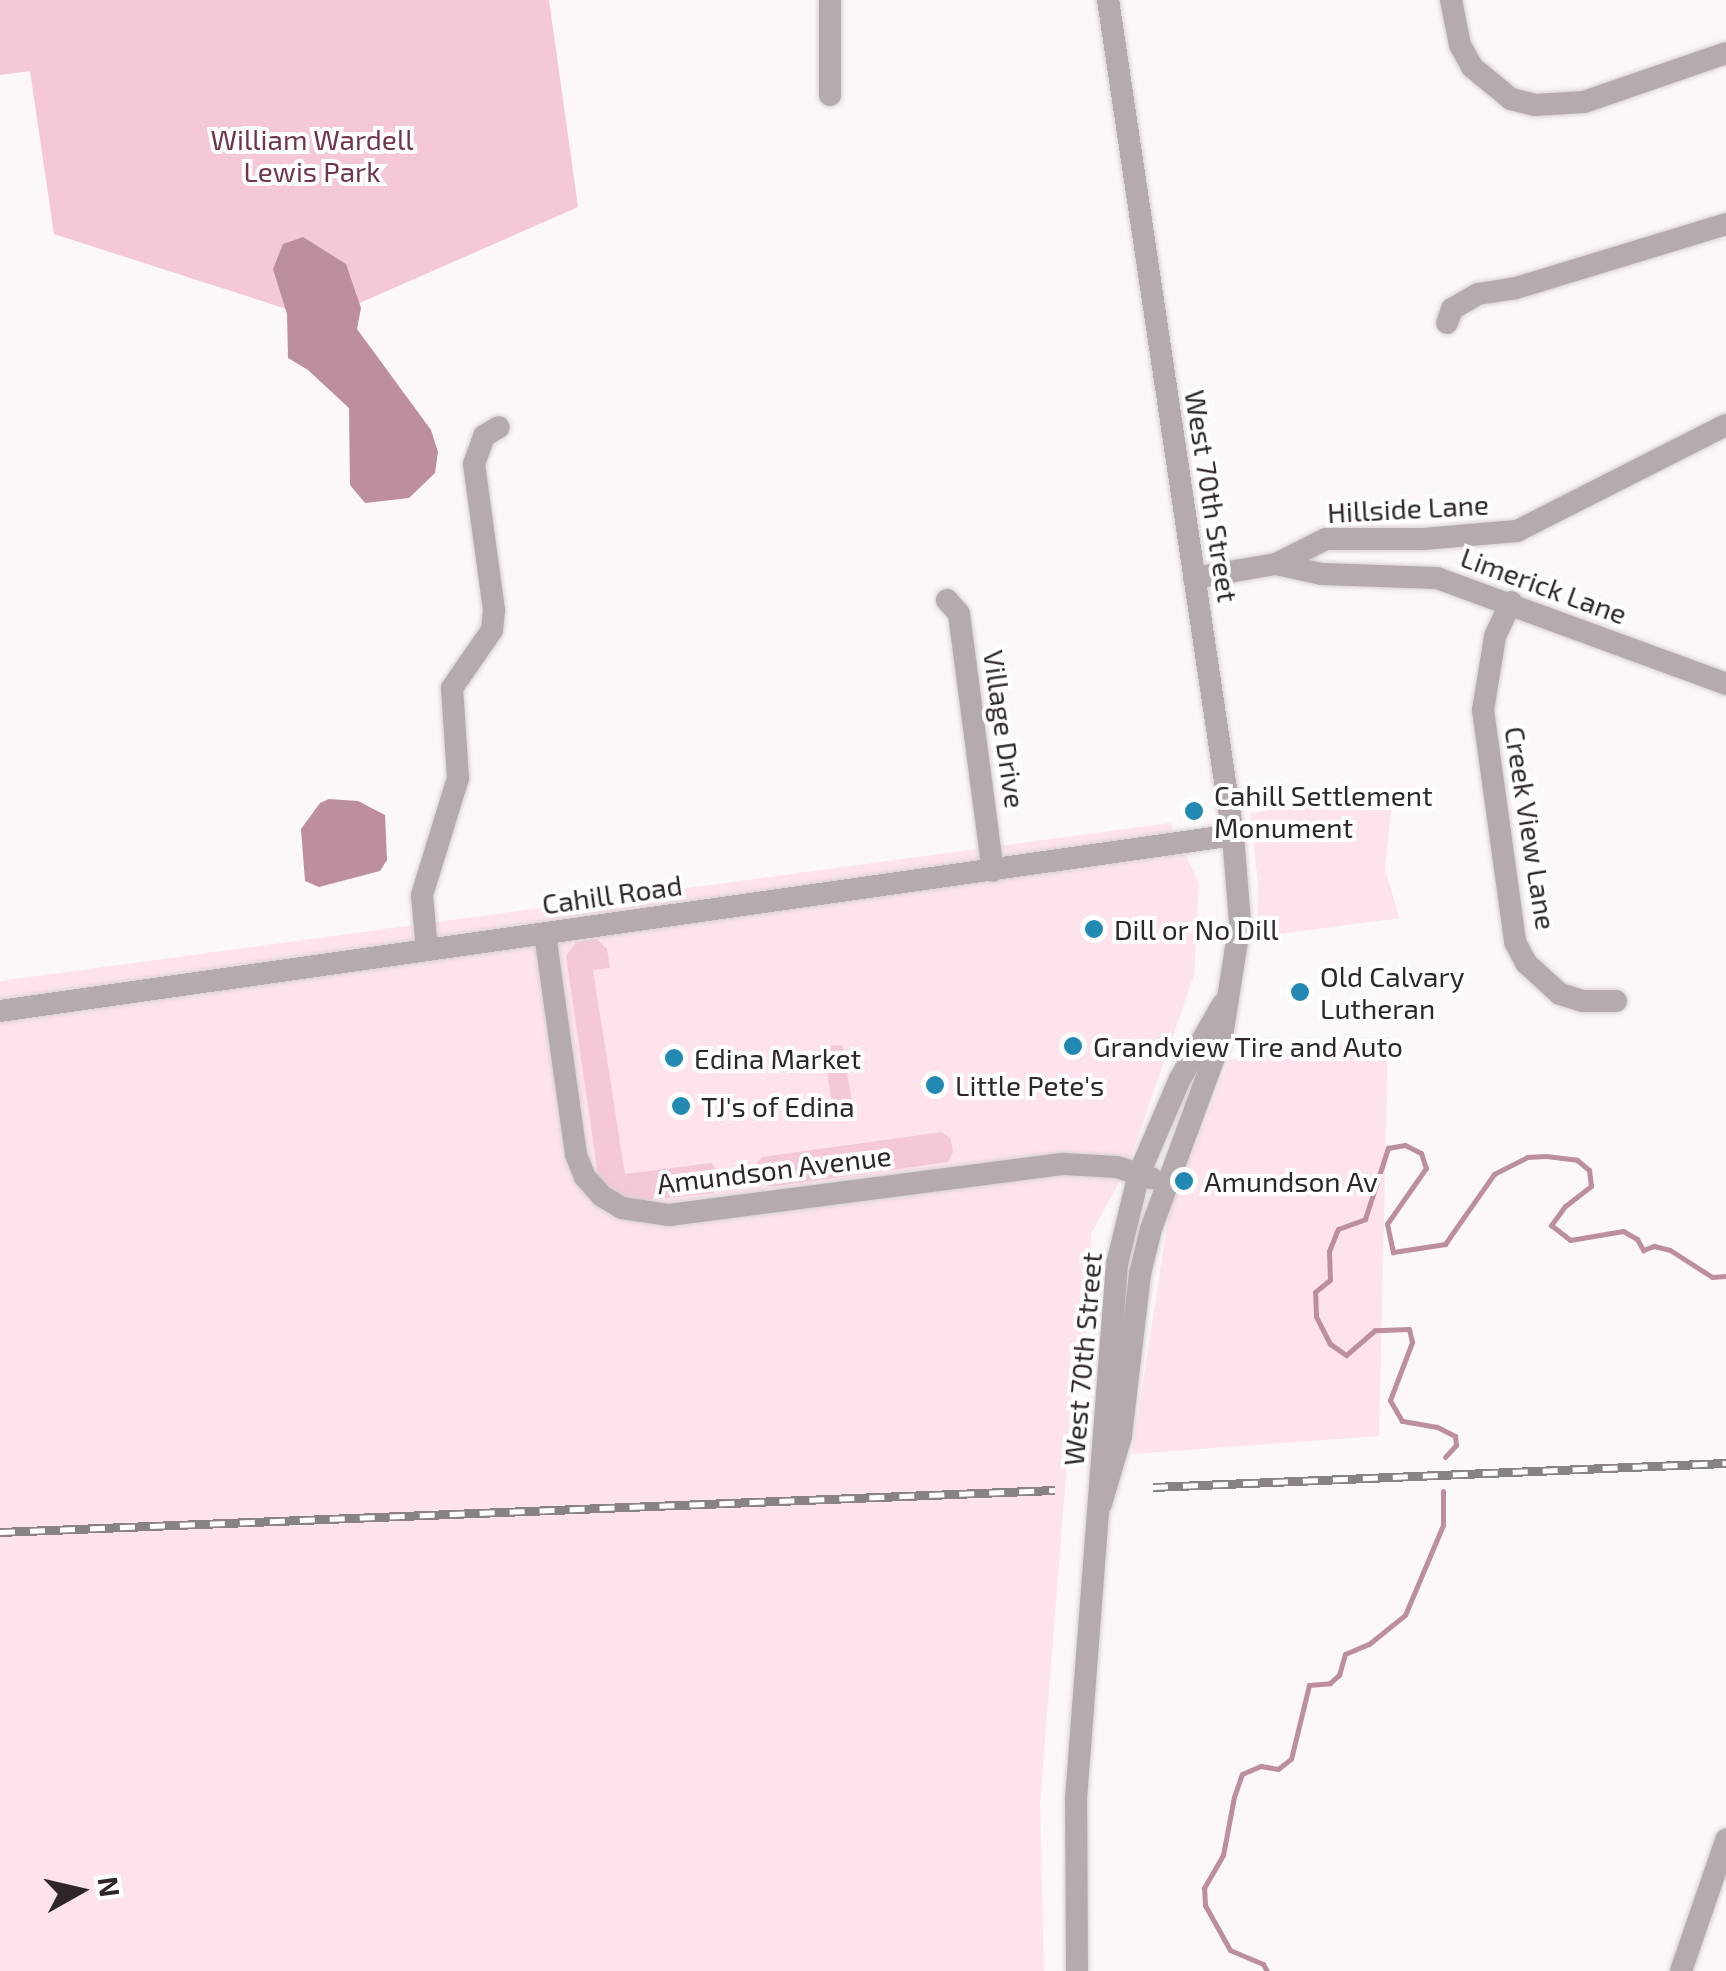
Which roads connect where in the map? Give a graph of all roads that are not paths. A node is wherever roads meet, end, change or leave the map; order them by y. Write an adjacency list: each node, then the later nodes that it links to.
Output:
1 (830, 0): 5 (street)
2 (1108, 0): 11 (street, West 70th Street)
3 (1451, 0): 4 (street)
4 (1726, 53)
5 (830, 95)
6 (1726, 224): 7 (street)
7 (1446, 323)
8 (1726, 425): 10 (street, Hillside Lane)
9 (499, 427): 18 (street)
10 (1276, 564): 11 (street, Hillside Lane); 13 (street, Limerick Lane)
11 (1194, 578): 15 (street, West 70th Street)
12 (947, 600): 16 (street, Village Drive)
13 (1511, 602): 14 (street, Limerick Lane); 20 (street, Creek View Lane)
14 (1726, 684)
15 (1233, 835): 16 (street, Cahill Road); 19 (street, West 70th Street)
16 (994, 871): 17 (street, Cahill Road)
17 (545, 934): 18 (street, Cahill Road); 22 (street, Amundson Avenue)
18 (426, 950): 21 (street, Cahill Road)
19 (1224, 1001): 22 (street, West 70th Street); 23 (street, West 70th Street)
20 (1616, 1001)
21 (0, 1012)
22 (1139, 1174): 23 (street, Amundson Avenue); 24 (street, West 70th Street)
23 (1166, 1184): 24 (street, West 70th Street)
24 (1101, 1504): 26 (street, West 70th Street)
25 (1726, 1840): 27 (street)
26 (1077, 1971)
27 (1681, 1971)

